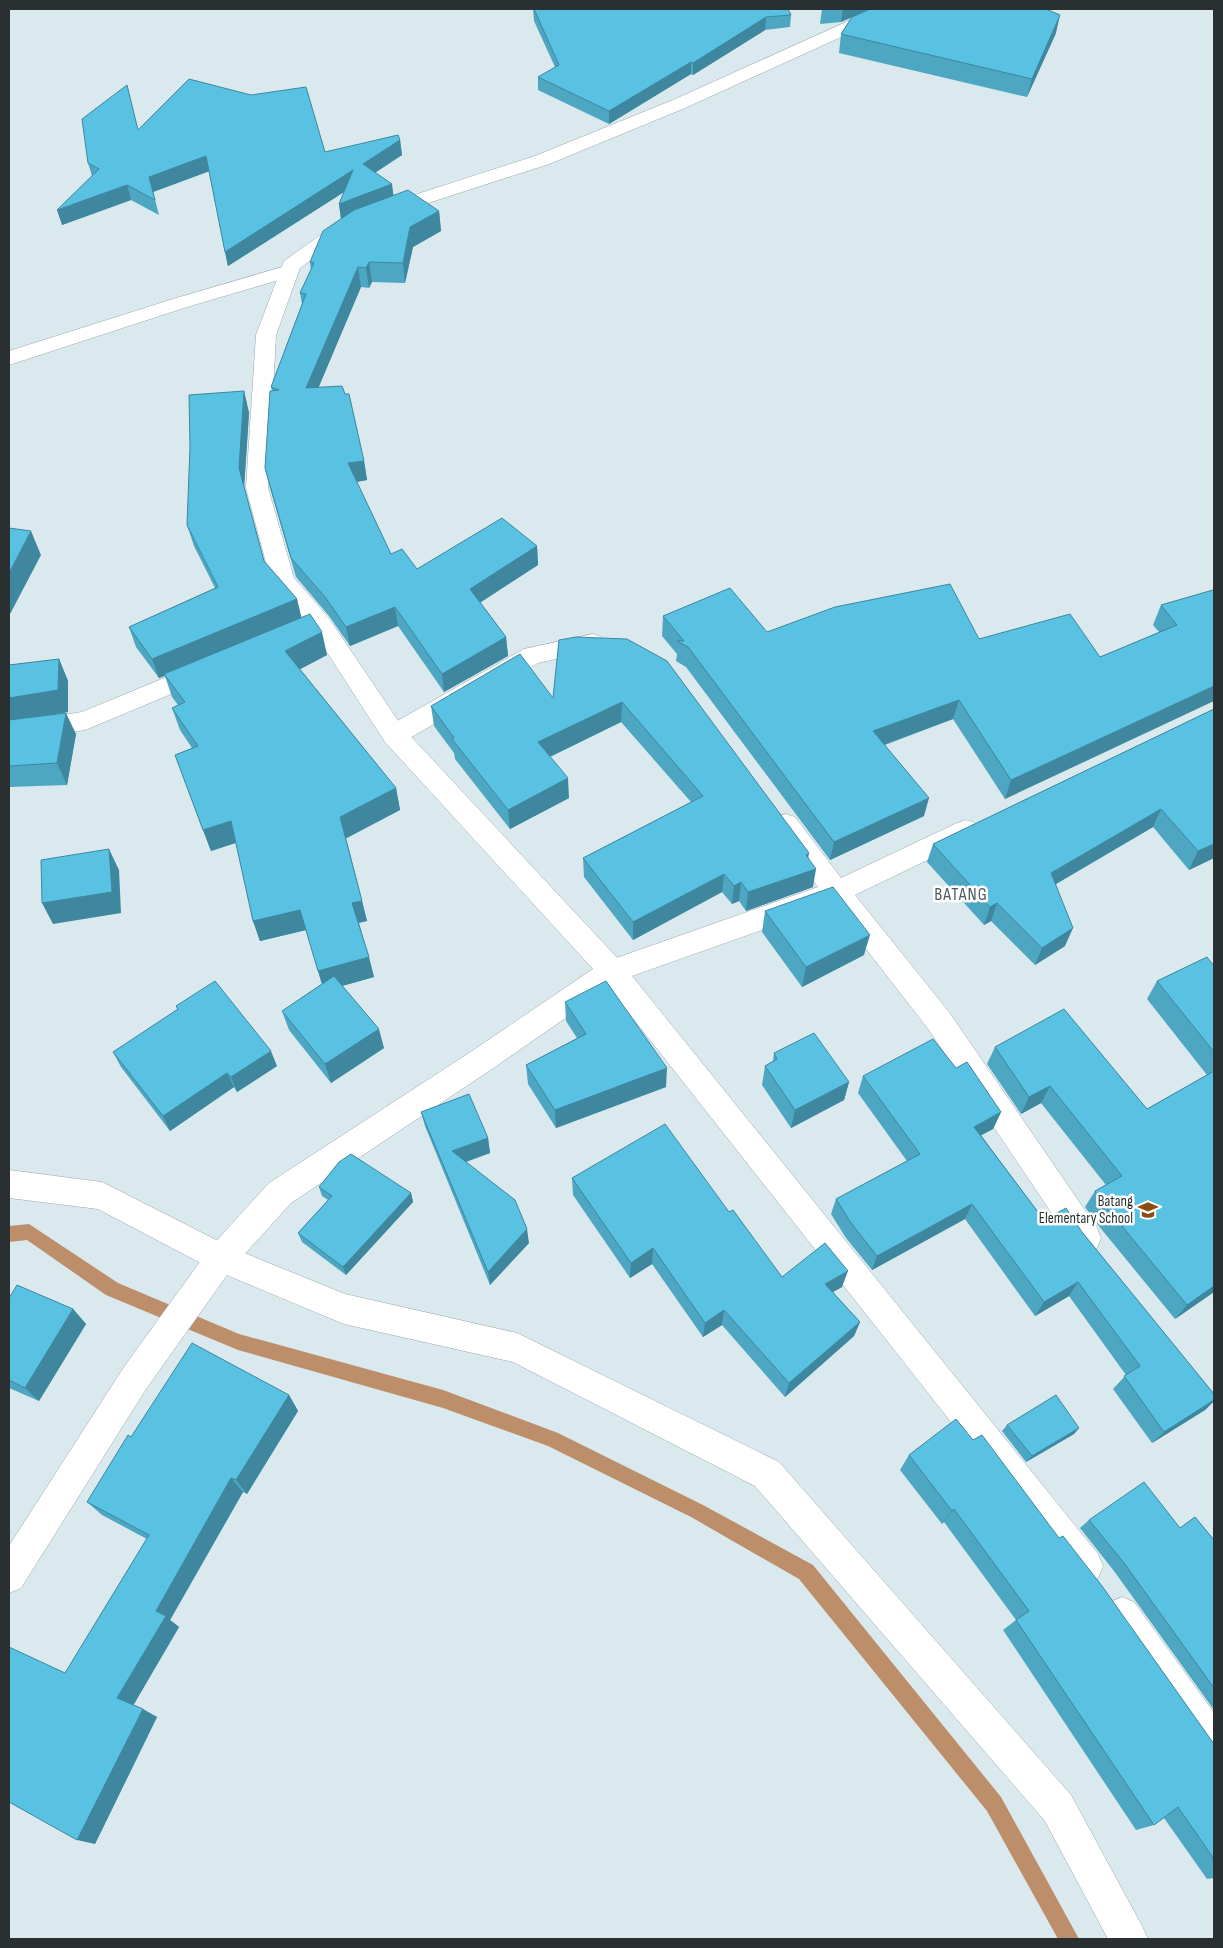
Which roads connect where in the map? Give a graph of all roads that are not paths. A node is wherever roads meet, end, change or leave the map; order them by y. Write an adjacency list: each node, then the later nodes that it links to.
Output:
1 (888, 9): 2 (street)
2 (289, 270): 3 (street); 7 (street)
3 (9, 358)
4 (615, 639): 7 (street)
5 (221, 664): 6 (street)
6 (9, 732)
7 (394, 735): 11 (street)
8 (772, 805): 10 (street)
9 (990, 819): 10 (street)
10 (837, 892): 11 (street); 13 (street)
11 (612, 971): 14 (street); 16 (street)
12 (9, 1184): 14 (street)
13 (1103, 1259)
14 (214, 1268): 15 (street); 17 (street)
15 (9, 1576)
16 (1214, 1743)
17 (1129, 1939)

